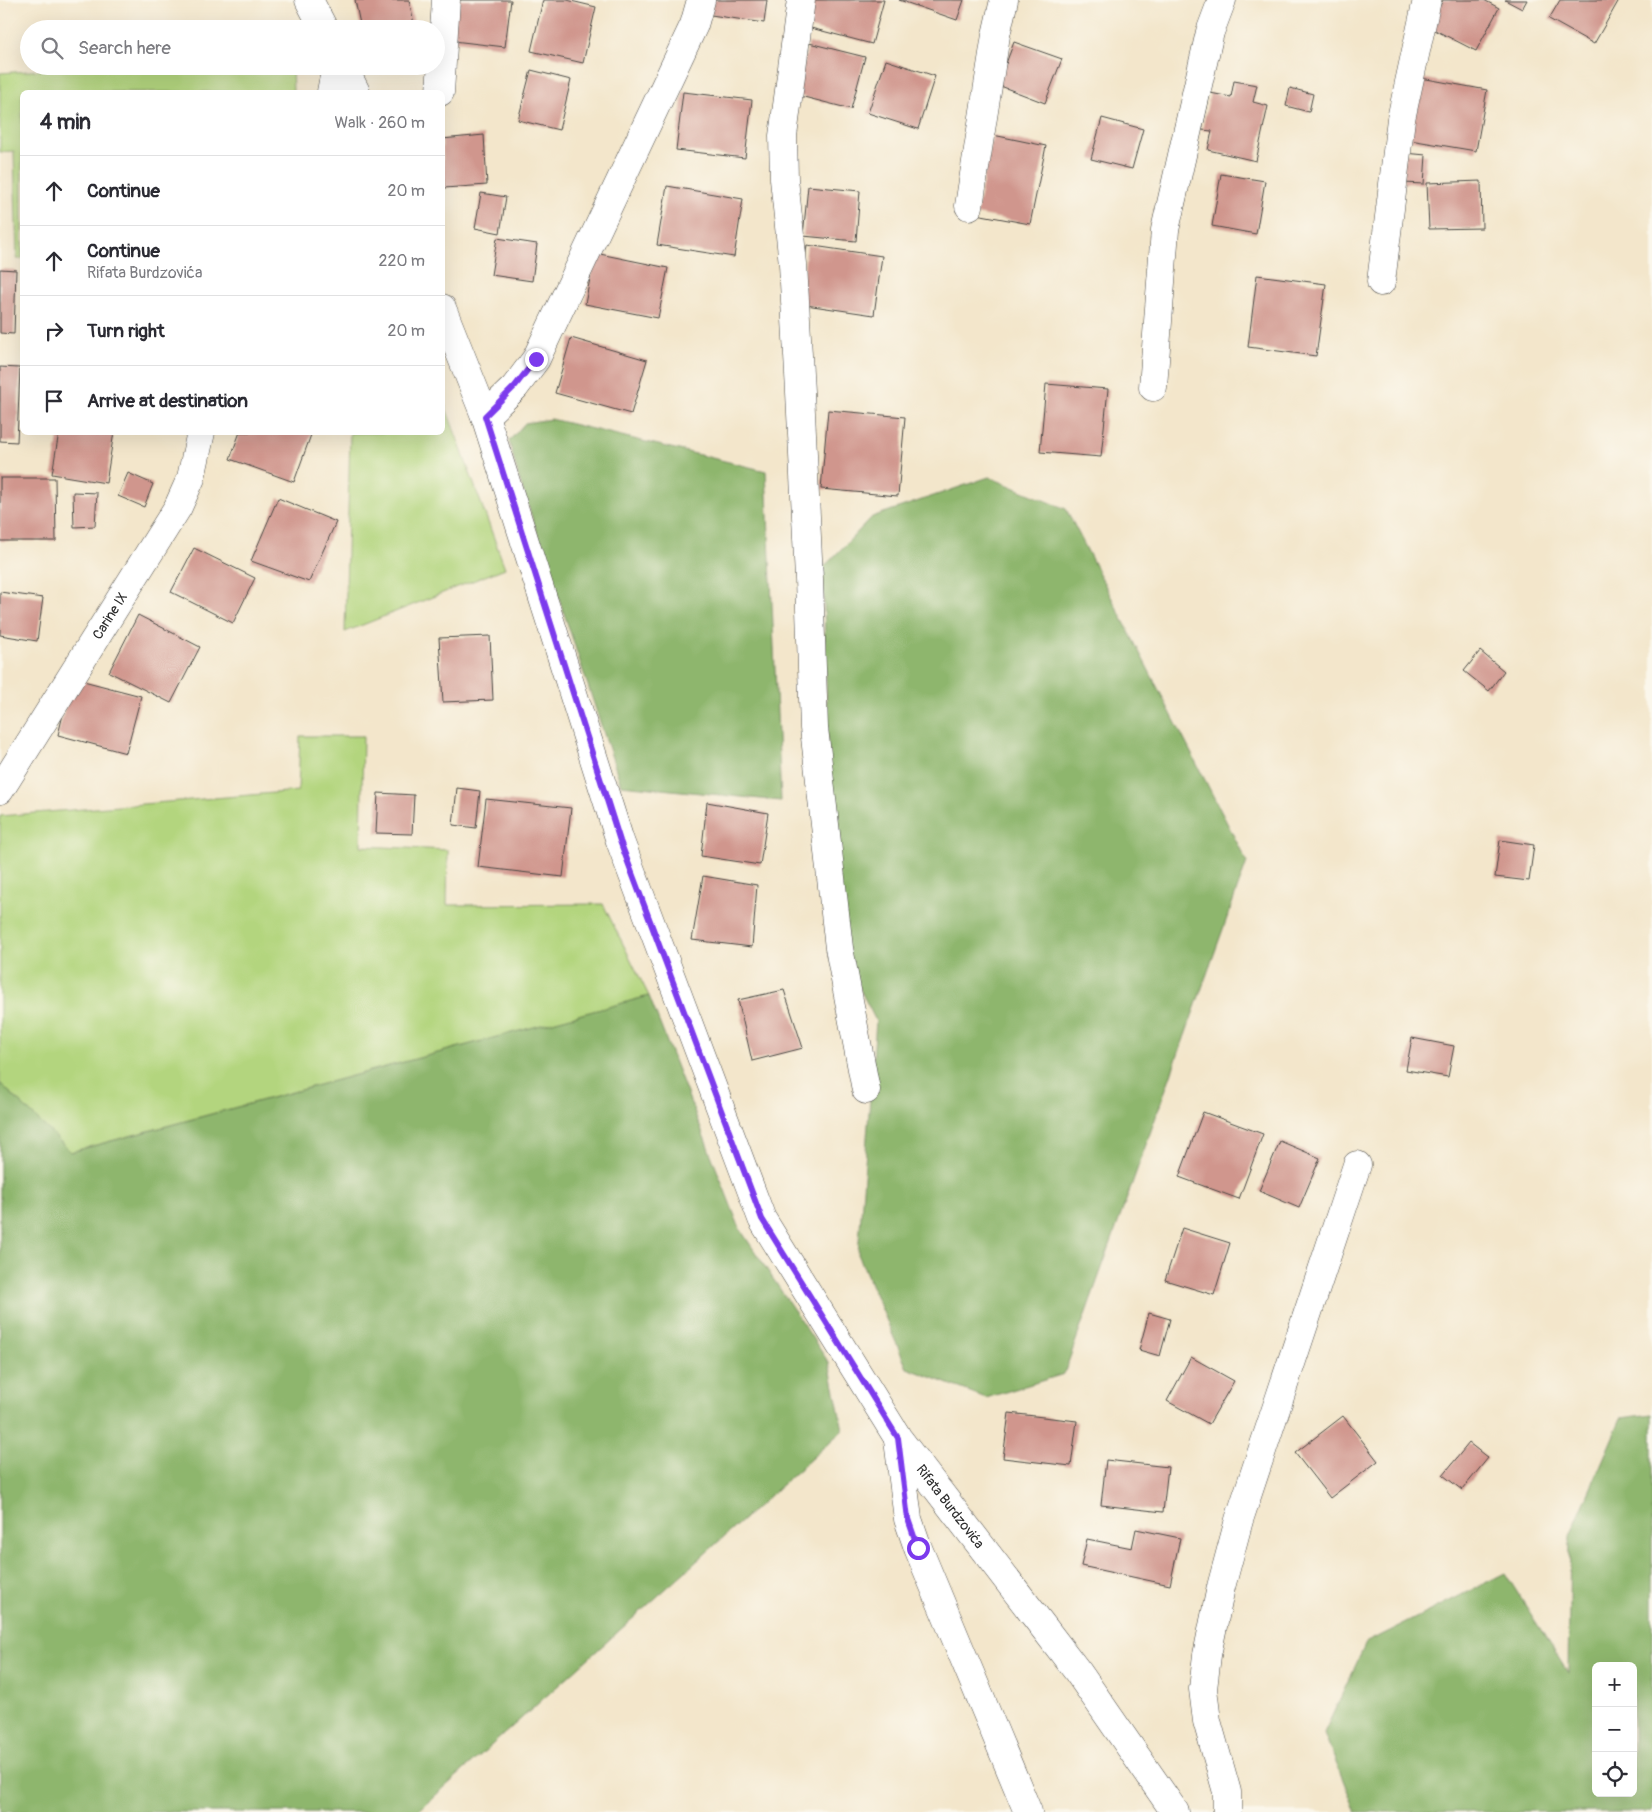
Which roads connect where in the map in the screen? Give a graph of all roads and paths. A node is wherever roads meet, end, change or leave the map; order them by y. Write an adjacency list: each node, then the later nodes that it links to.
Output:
1 (309, 0): 8 (street)
2 (446, 0): 9 (street)
3 (701, 0): 20 (street)
4 (801, 0): 23 (street)
5 (1004, 0): 16 (street)
6 (1222, 0): 19 (street)
7 (1427, 0): 17 (street)
8 (319, 20)
9 (445, 20)
10 (334, 75): 13 (street)
11 (348, 75): 14 (street)
12 (441, 75): 15 (street)
13 (331, 90)
14 (355, 90)
15 (440, 90)
16 (969, 206)
17 (1381, 282)
18 (445, 316): 20 (street, Rifata Burdzovića)
19 (1153, 387)
20 (485, 416): 25 (street, Rifata Burdzovića)
21 (200, 435): 22 (street, Carine IX)
22 (0, 790)
23 (866, 1090)
24 (1357, 1165): 28 (street)
25 (898, 1438): 26 (street); 27 (street, Rifata Burdzovića)
26 (1028, 1812)
27 (1175, 1812)
28 (1227, 1812)

